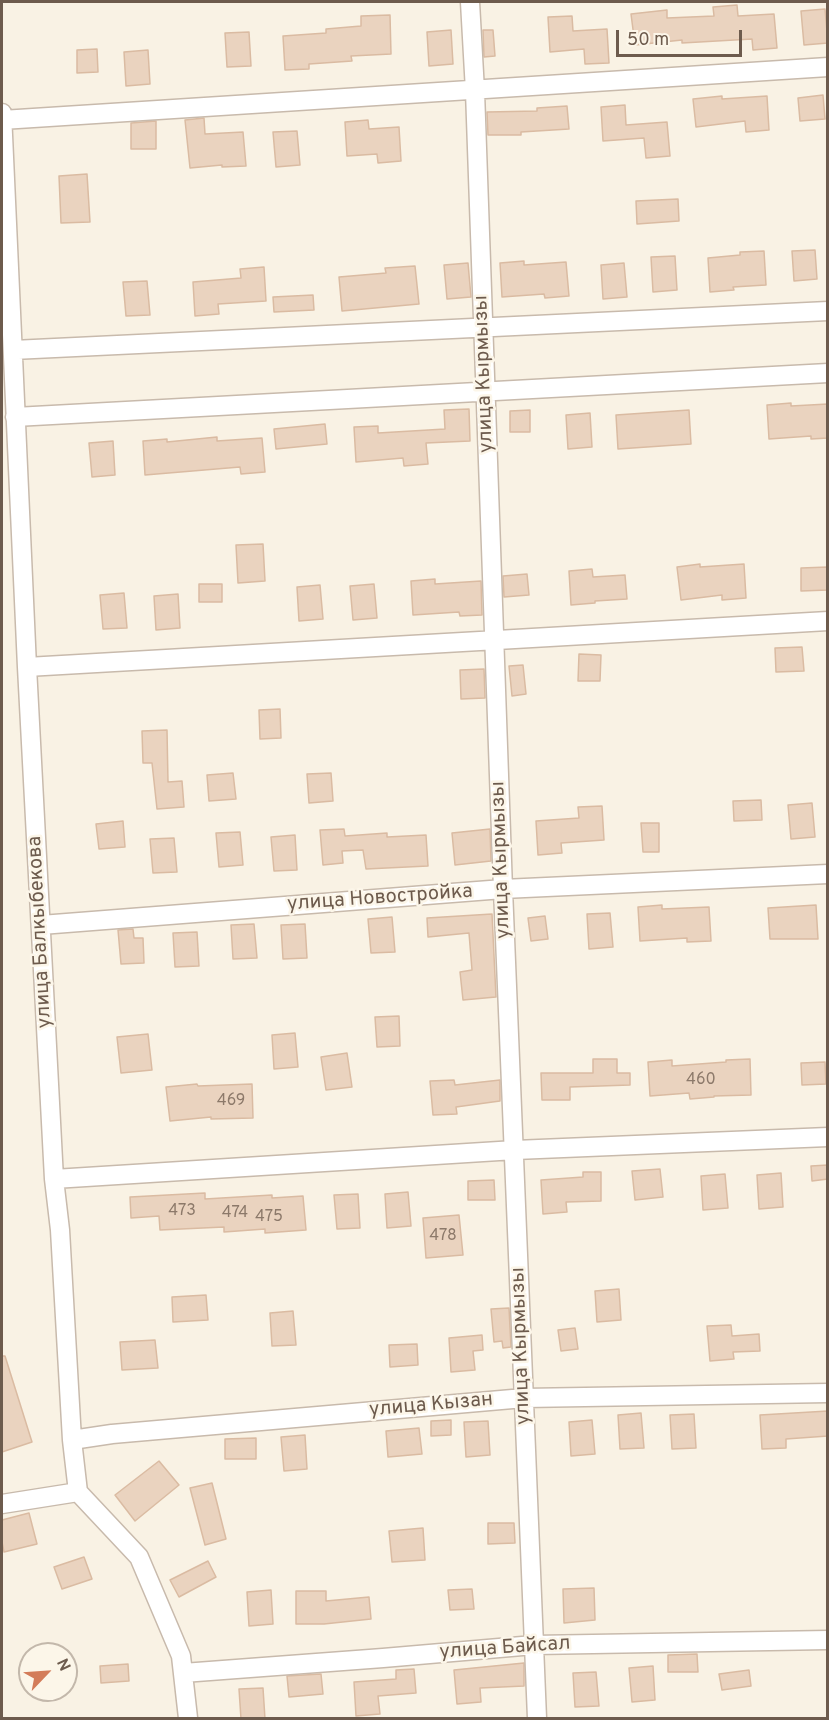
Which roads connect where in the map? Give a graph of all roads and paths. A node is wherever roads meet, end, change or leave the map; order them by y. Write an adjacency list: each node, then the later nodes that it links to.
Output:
1 (470, 2): 3 (street, улица Кырмызы)
2 (828, 67): 3 (street)
3 (475, 91): 5 (street); 7 (street, улица Кырмызы)
4 (2, 113): 5 (street, улица Балкыбекова)
5 (2, 120): 8 (street, улица Балкыбекова)
6 (828, 310): 7 (street)
7 (484, 326): 8 (street); 10 (street, улица Кырмызы)
8 (13, 350): 11 (street, улица Балкыбекова)
9 (828, 373): 10 (street)
10 (486, 391): 11 (street); 13 (street, улица Кырмызы)
11 (15, 417): 14 (street, улица Балкыбекова)
12 (828, 621): 13 (street)
13 (494, 639): 14 (street); 16 (street, улица Кырмызы)
14 (27, 667): 17 (street, улица Балкыбекова)
15 (828, 874): 16 (street, улица Новостройка)
16 (503, 889): 17 (street, улица Новостройка); 19 (street, улица Кырмызы)
17 (41, 925): 20 (street, улица Балкыбекова)
18 (828, 1137): 19 (street)
19 (515, 1150): 20 (street); 22 (street, улица Кырмызы)
20 (54, 1179): 23 (street, улица Балкыбекова)
21 (828, 1393): 22 (street, улица Кызан)
22 (524, 1398): 23 (street, улица Кызан); 27 (street, улица Кырмызы)
23 (72, 1440): 24 (street, улица Балкыбекова)
24 (78, 1491): 25 (street); 28 (street)
25 (2, 1504)
26 (828, 1640): 27 (street, улица Байсал)
27 (534, 1644): 28 (street, улица Байсал); 30 (street, улица Кырмызы)
28 (183, 1673): 29 (street)
29 (188, 1719)
30 (537, 1719)

